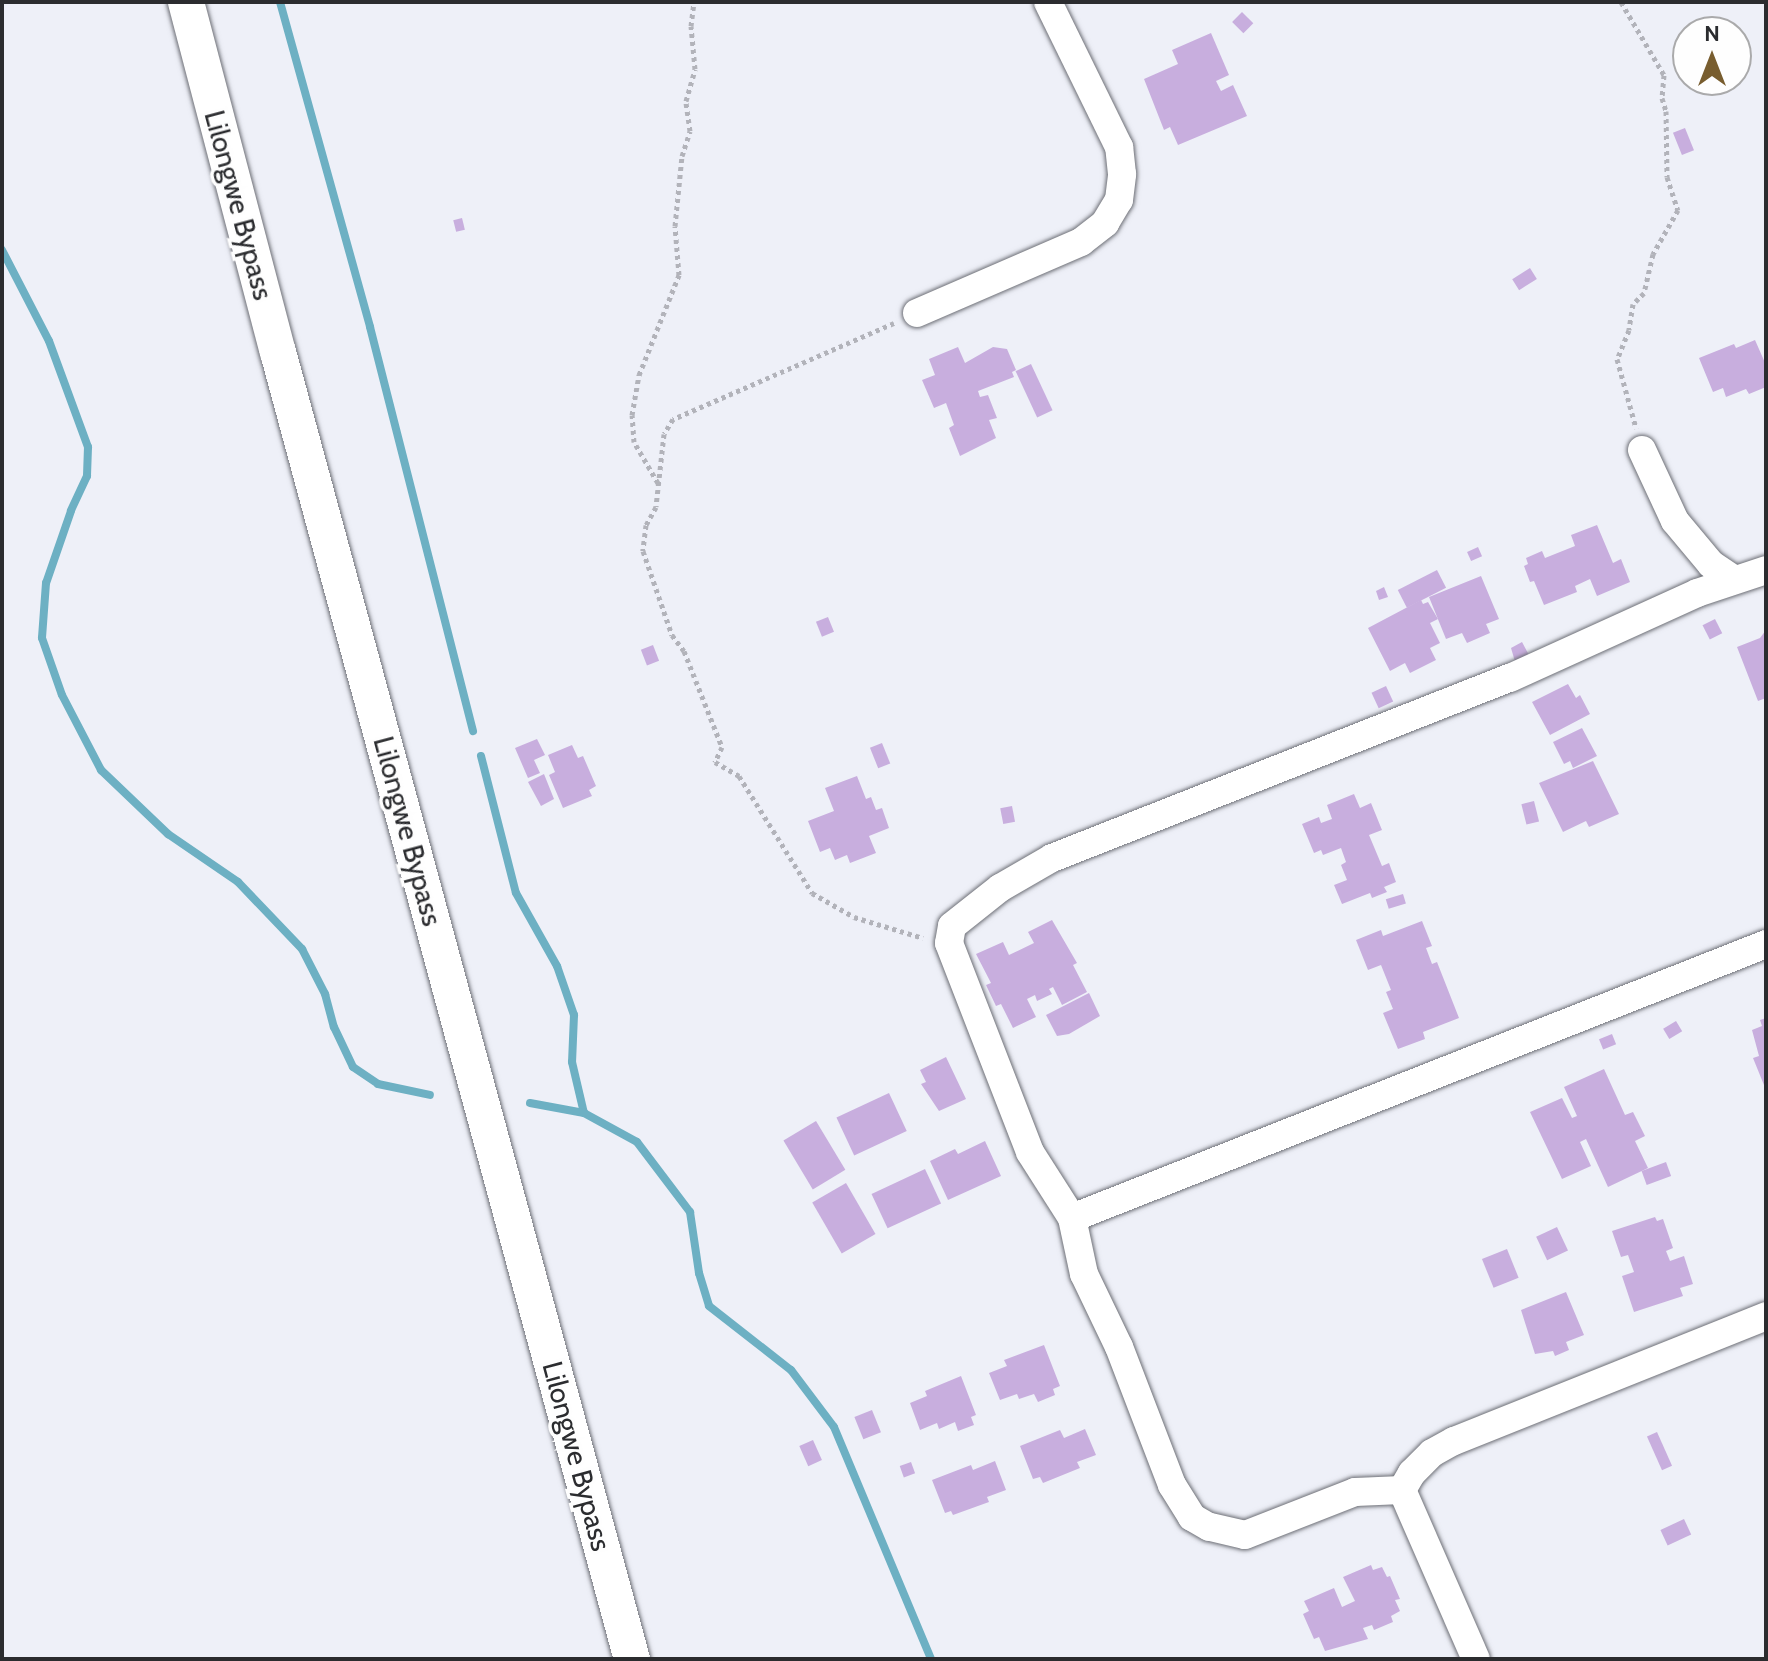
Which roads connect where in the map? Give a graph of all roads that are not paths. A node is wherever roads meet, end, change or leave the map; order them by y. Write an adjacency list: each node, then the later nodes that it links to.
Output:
1 (186, 2): 11 (main road, Lilongwe Bypass)
2 (1048, 2): 3 (street)
3 (917, 313)
4 (1642, 450): 6 (street)
5 (1766, 570): 6 (street)
6 (1733, 579): 8 (street)
7 (1766, 944): 8 (street)
8 (1072, 1218): 10 (street)
9 (1766, 1316): 10 (street)
10 (1402, 1490): 12 (street)
11 (632, 1659)
12 (1476, 1659)

